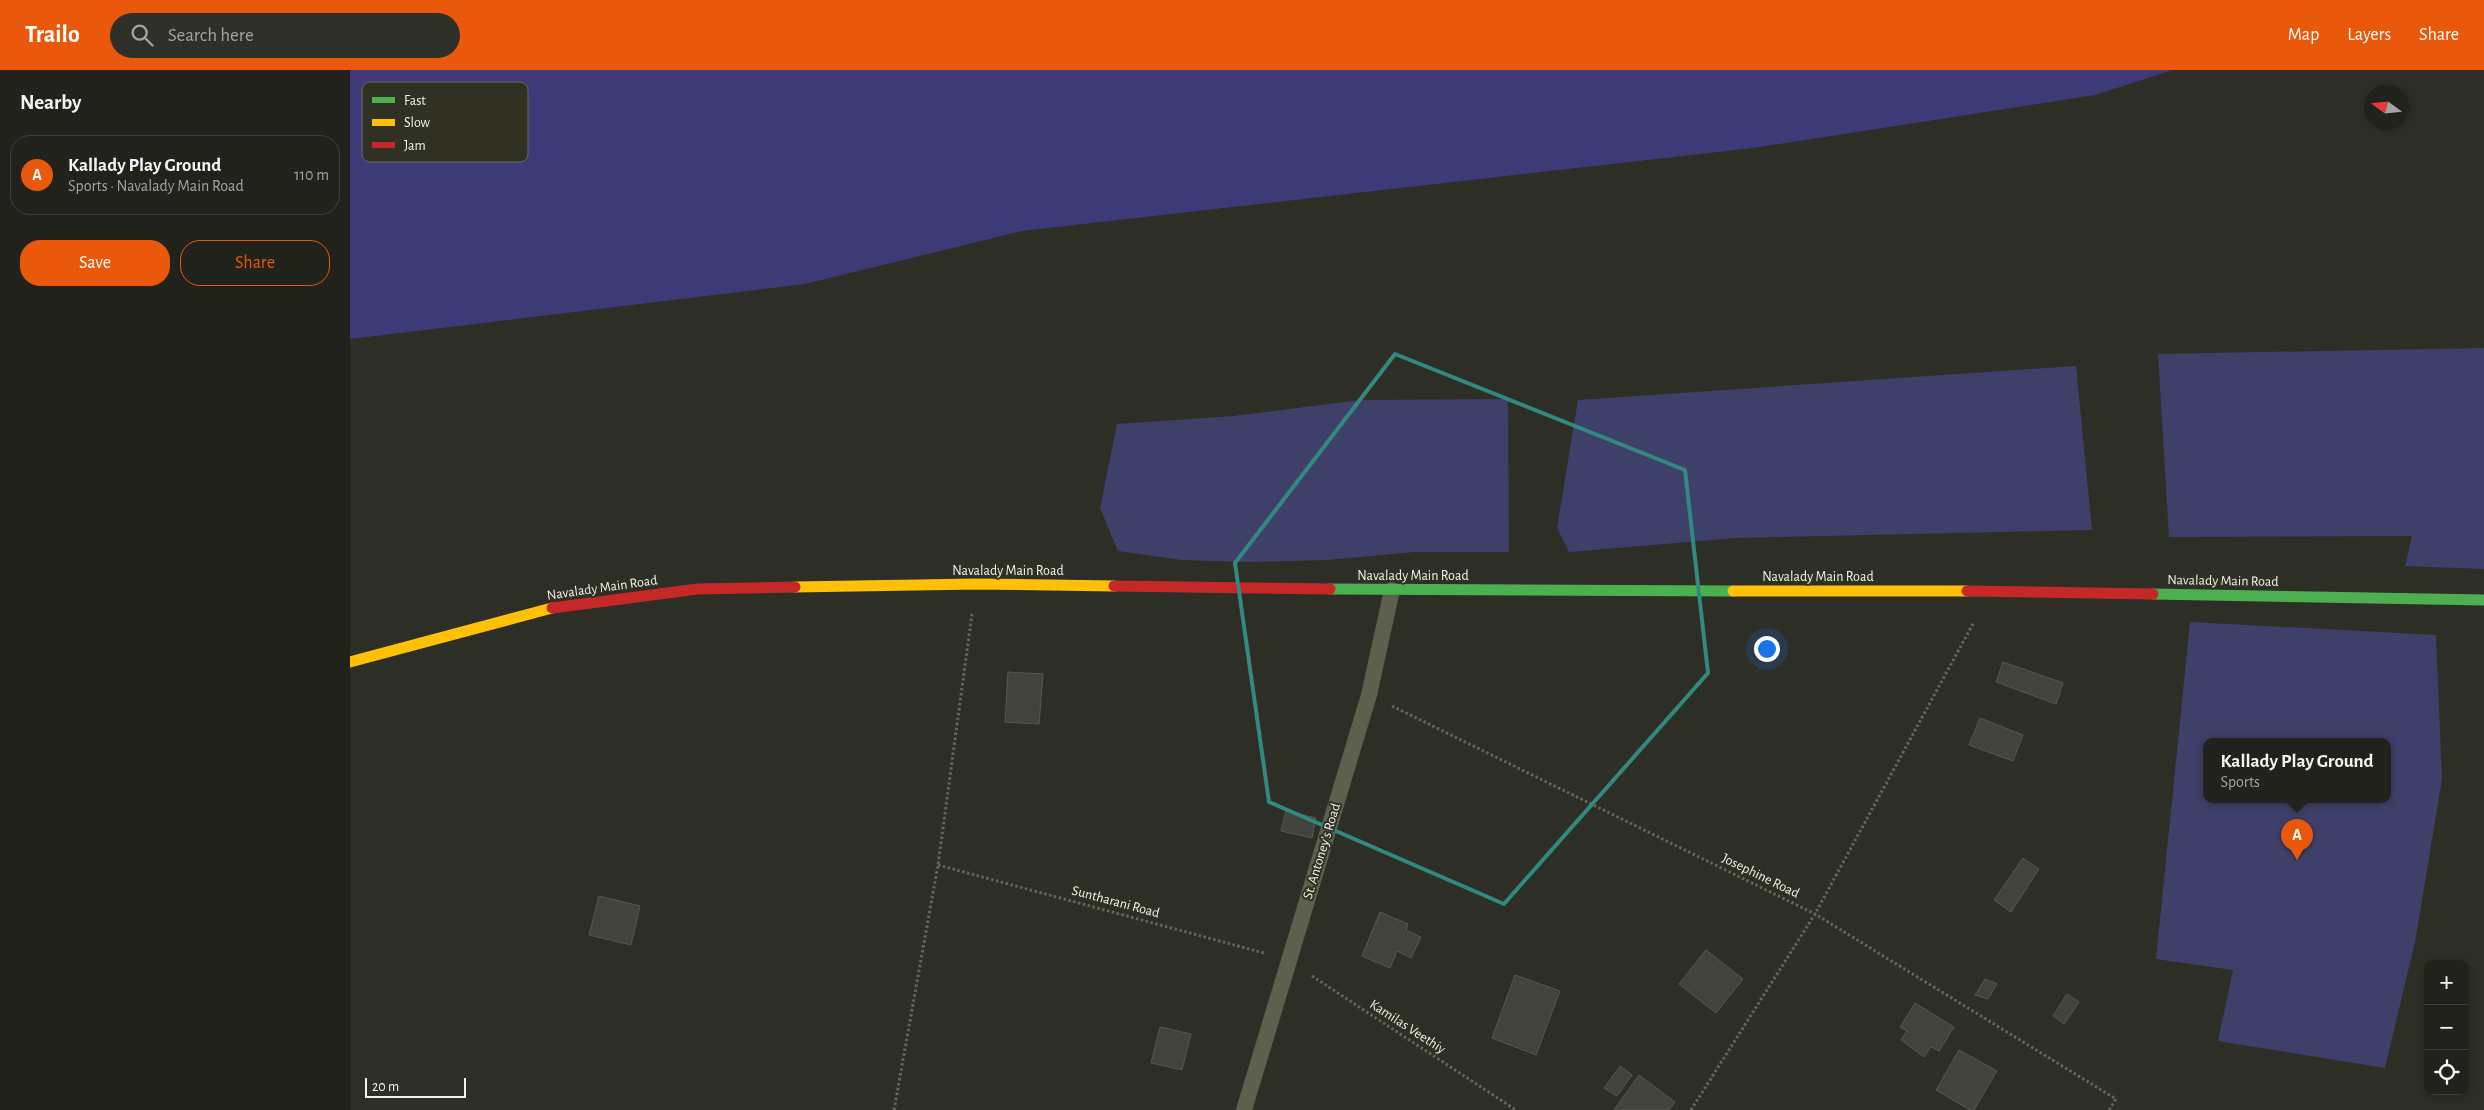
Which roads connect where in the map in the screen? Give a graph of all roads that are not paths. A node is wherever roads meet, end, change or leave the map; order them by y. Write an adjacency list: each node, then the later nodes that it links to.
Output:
1 (1392, 590): 2 (street, Navalady Main Road); 3 (street, Navalady Main Road); 4 (lane, St. Antoney's Road)
2 (2484, 600)
3 (350, 662)
4 (1244, 1110)

